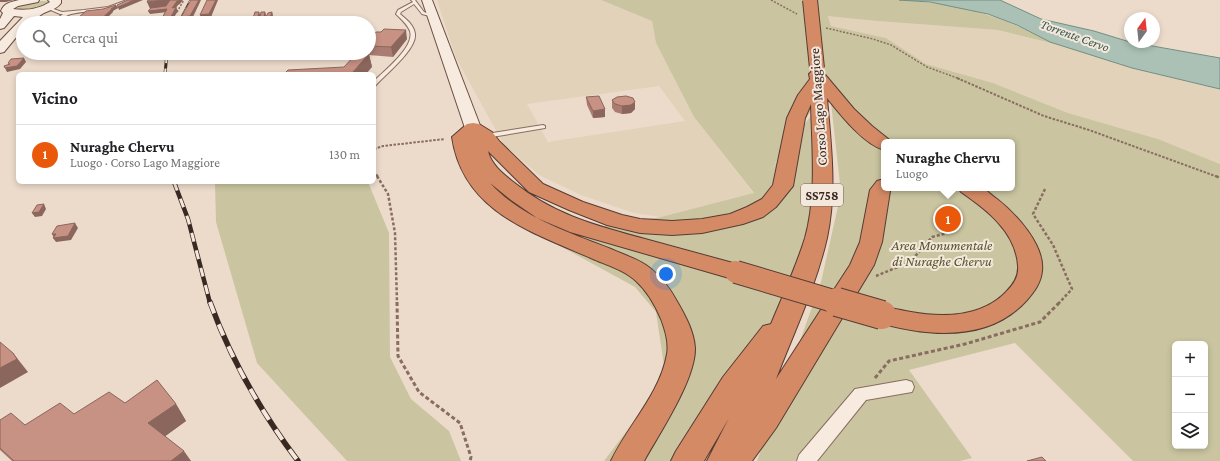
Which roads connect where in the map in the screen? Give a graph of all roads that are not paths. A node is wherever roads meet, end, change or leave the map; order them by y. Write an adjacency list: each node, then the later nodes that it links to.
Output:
1 (34, 0): 7 (main road)
2 (130, 0): 8 (lane)
3 (427, 0): 11 (main road)
4 (810, 0): 15 (highway, Corso Lago Maggiore / SS758, bridge)
5 (414, 1): 11 (lane); 16 (lane)
6 (52, 3): 7 (main road); 8 (lane); 9 (main road)
7 (12, 7): 12 (main road)
8 (68, 13): 10 (lane)
9 (32, 16)
10 (64, 16)
11 (433, 16): 18 (main road)
12 (0, 26)
13 (16, 30): 14 (main road)
14 (0, 49)
15 (817, 75): 18 (highway); 19 (highway); 22 (highway, Corso Lago Maggiore / SS758)
16 (376, 82)
17 (543, 127): 18 (lane)
18 (473, 133): 21 (highway, bridge); 24 (highway)
19 (881, 142)
20 (881, 189): 27 (highway)
21 (972, 191)
22 (792, 306): 25 (highway, Corso Lago Maggiore / SS758); 26 (highway, Corso Lago Maggiore / SS758)
23 (906, 387): 28 (street)
24 (627, 461)
25 (687, 461)
26 (723, 461)
27 (734, 461)
28 (806, 461)

